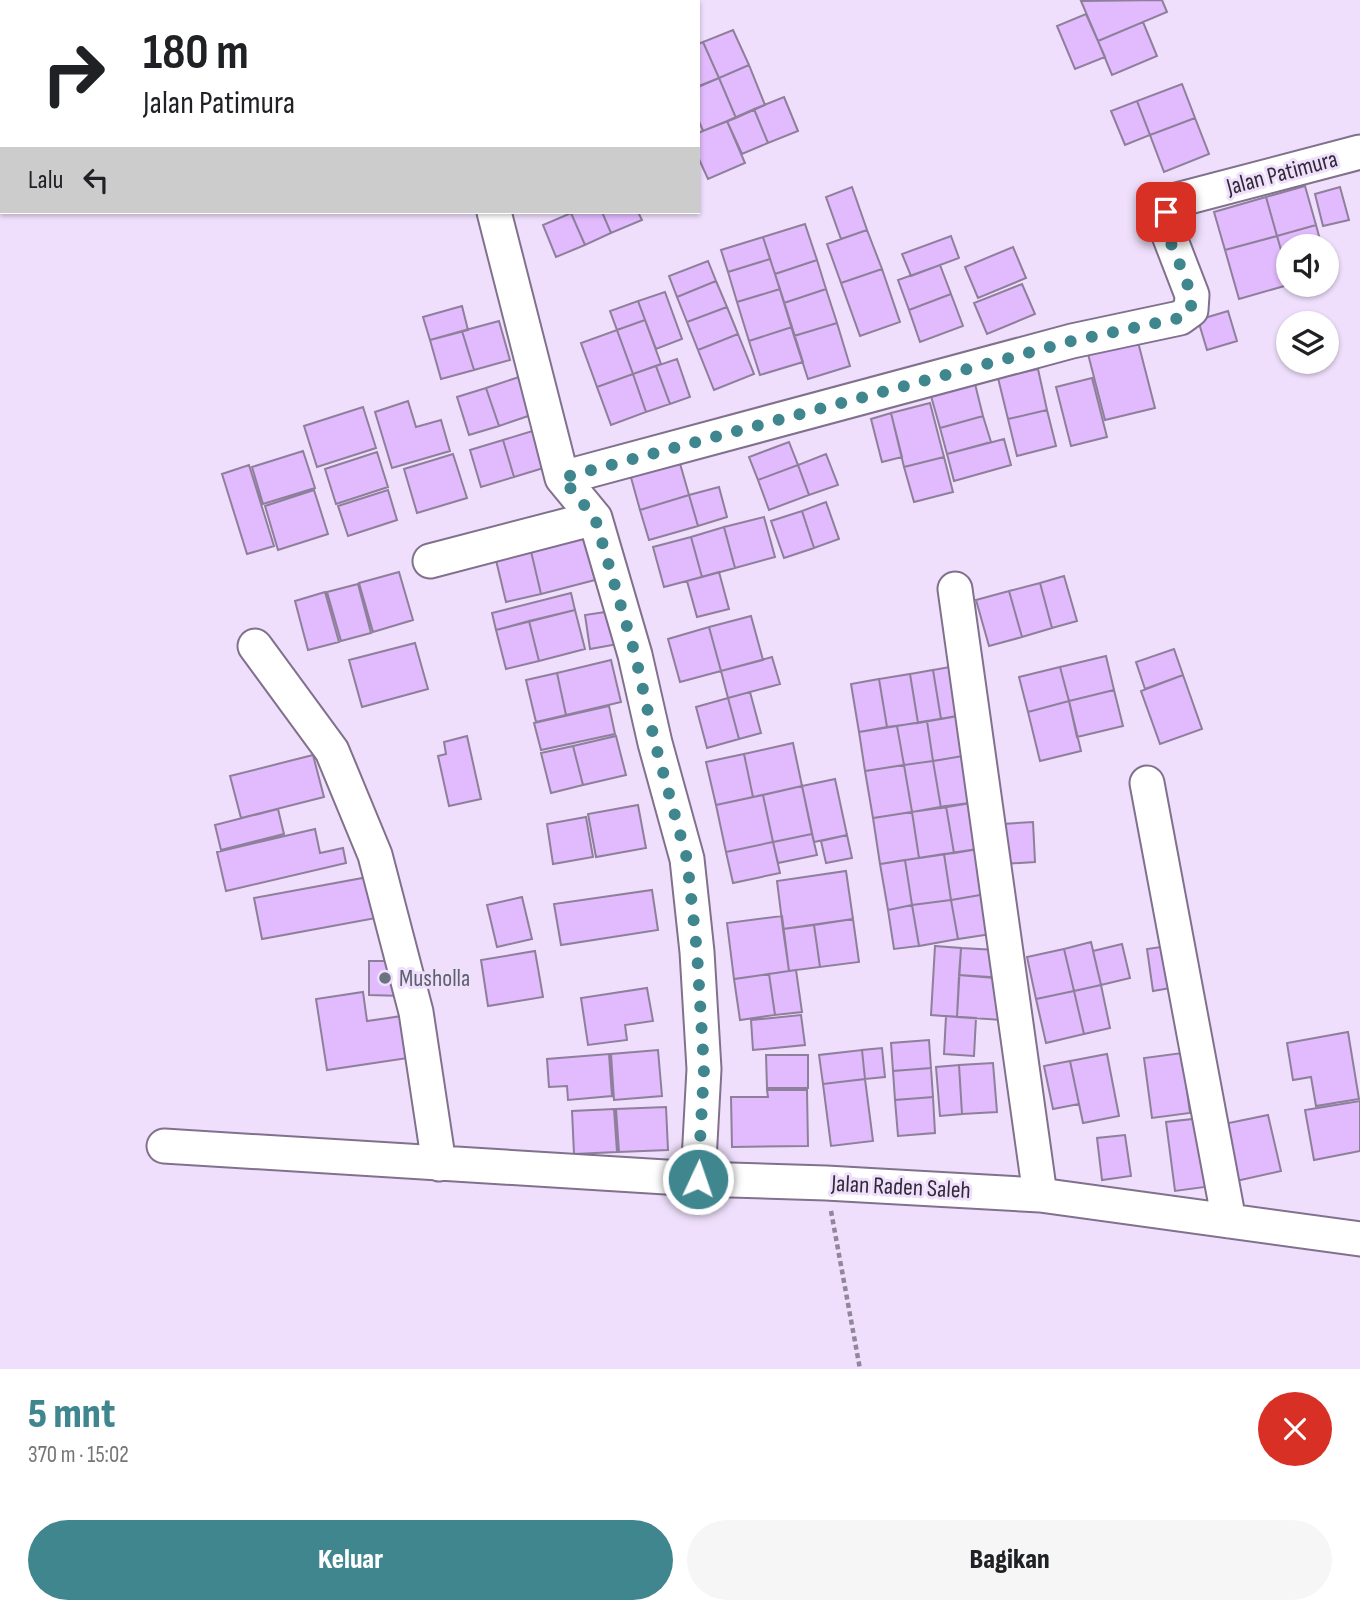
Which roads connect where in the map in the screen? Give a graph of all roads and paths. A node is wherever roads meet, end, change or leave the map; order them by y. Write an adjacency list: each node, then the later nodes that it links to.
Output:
1 (1360, 152): 3 (street, Jalan Patimura)
2 (495, 214): 3 (street)
3 (562, 478): 4 (street)
4 (595, 518): 5 (street); 11 (street)
5 (430, 561)
6 (955, 589): 13 (street)
7 (255, 646): 10 (street)
8 (1147, 783): 14 (street)
9 (164, 1146): 10 (street, Jalan Raden Saleh)
10 (439, 1164): 11 (street, Jalan Raden Saleh)
11 (698, 1179): 12 (street, Jalan Raden Saleh)
12 (825, 1183): 13 (street, Jalan Raden Saleh); 16 (path)
13 (1040, 1195): 14 (street, Jalan Raden Saleh)
14 (1229, 1221): 15 (street, Jalan Raden Saleh)
15 (1360, 1239)
16 (860, 1369)

